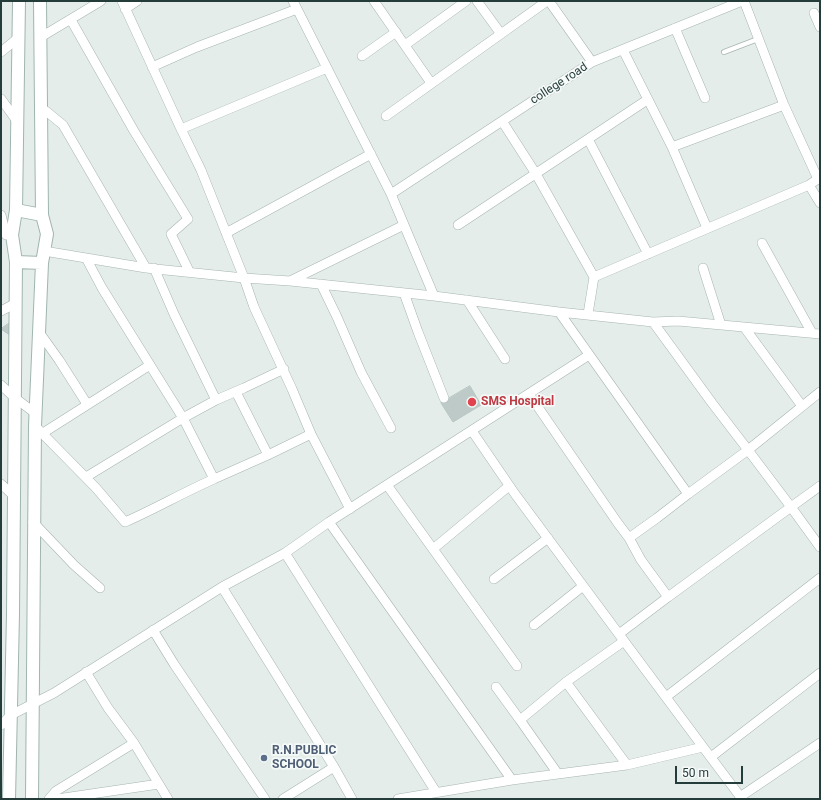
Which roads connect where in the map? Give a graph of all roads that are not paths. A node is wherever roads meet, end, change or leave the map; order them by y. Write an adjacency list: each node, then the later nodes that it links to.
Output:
1 (40, 1): 18 (street)
2 (101, 1): 13 (street)
3 (137, 1): 10 (street)
4 (374, 1): 16 (street)
5 (466, 1): 21 (street)
6 (477, 1): 17 (street)
7 (548, 1): 17 (street); 26 (street)
8 (743, 1): 15 (street, college road); 20 (street)
9 (18, 2): 19 (street)
10 (124, 5): 27 (street)
11 (295, 5): 27 (street); 28 (street)
12 (814, 13): 14 (street)
13 (71, 20): 18 (street); 61 (street)
14 (820, 27)
15 (675, 28): 22 (street, college road); 30 (street)
16 (396, 32): 21 (street); 25 (street)
17 (501, 34): 29 (street)
18 (40, 37): 19 (street); 34 (street)
19 (18, 38): 23 (street); 36 (street)
20 (758, 39): 24 (lane); 33 (street)
21 (405, 45): 29 (street)
22 (623, 50): 26 (street, college road); 32 (street)
23 (1, 52)
24 (724, 52)
25 (362, 56)
26 (592, 62): 37 (street, college road)
27 (152, 67): 38 (street)
28 (327, 68): 38 (street); 41 (street)
29 (431, 83): 35 (street)
30 (705, 98)
31 (1, 100): 36 (street)
32 (647, 100): 39 (street); 40 (street)
33 (784, 105): 40 (street); 43 (street)
34 (41, 114): 48 (street); 59 (street)
35 (386, 116)
36 (17, 121): 46 (street)
37 (502, 121): 42 (street); 44 (street, college road)
38 (181, 129): 52 (street)
39 (588, 139): 42 (street); 55 (street)
40 (672, 146): 51 (street)
41 (371, 154): 44 (street); 52 (street)
42 (536, 174): 50 (street); 62 (street)
43 (809, 185): 45 (street); 51 (street)
44 (390, 194): 49 (street)
45 (820, 203)
46 (16, 210): 48 (street); 53 (street)
47 (1, 215): 53 (street)
48 (42, 215): 56 (street)
49 (404, 225): 64 (street); 67 (street)
50 (458, 226)
51 (707, 228): 55 (street)
52 (226, 233): 63 (street)
53 (6, 235): 58 (street)
54 (762, 243): 77 (street)
55 (648, 254): 62 (street)
56 (43, 257): 57 (street); 58 (street); 76 (street)
57 (86, 258): 59 (street); 80 (street)
58 (16, 262): 69 (street)
59 (150, 268): 61 (street); 88 (street)
60 (703, 268): 74 (street)
61 (188, 271): 63 (street)
62 (594, 277): 72 (street)
63 (244, 278): 64 (street); 81 (street)
64 (290, 281): 65 (street)
65 (321, 284): 66 (street); 93 (street)
66 (404, 292): 67 (street); 87 (street)
67 (434, 296): 68 (street)
68 (466, 300): 71 (street); 79 (street)
69 (16, 303): 70 (street); 86 (street)
70 (1, 311)
71 (559, 312): 72 (street); 78 (street)
72 (588, 314): 73 (street)
73 (653, 322): 74 (street); 97 (street)
74 (721, 325): 75 (street)
75 (744, 327): 77 (street); 90 (street)
76 (39, 332): 89 (street); 91 (street)
77 (816, 334)
78 (589, 355): 85 (street); 105 (street)
79 (505, 358)
80 (150, 365): 89 (street); 92 (street)
81 (284, 369): 83 (street); 96 (street)
82 (1, 385): 86 (street)
83 (236, 392): 88 (street); 98 (street)
84 (820, 392): 90 (street)
85 (529, 394): 95 (street); 112 (street)
86 (15, 398): 91 (street); 106 (street)
87 (444, 398)
88 (216, 400): 92 (street)
89 (87, 404): 94 (street)
90 (802, 406): 97 (street)
91 (35, 413): 94 (street)
92 (183, 418): 99 (street); 100 (street)
93 (390, 428)
94 (39, 430): 99 (street); 109 (street)
95 (472, 431): 102 (street); 103 (street)
96 (311, 434): 98 (street); 108 (street)
97 (748, 450): 105 (street); 107 (street)
98 (268, 455): 100 (street)
99 (86, 478): 100 (street)
100 (214, 479)
101 (1, 484): 106 (street)
102 (388, 485): 108 (street); 114 (street)
103 (509, 486): 111 (street); 114 (street)
104 (820, 486): 107 (street)
105 (688, 494): 112 (street)
106 (14, 496): 132 (street)
107 (791, 507): 113 (street); 121 (street)
108 (350, 509): 110 (street)
109 (33, 522): 120 (street); 131 (street)
110 (329, 522): 115 (street); 141 (street)
111 (548, 538): 117 (street); 118 (street)
112 (629, 538): 121 (street)
113 (820, 547)
114 (434, 549): 125 (street)
115 (285, 553): 119 (street); 143 (street)
116 (820, 578): 130 (street)
117 (494, 579)
118 (583, 586): 122 (street); 124 (street)
119 (222, 587): 123 (street); 139 (street)
120 (100, 588)
121 (668, 597): 124 (street)
122 (534, 625)
123 (153, 630): 126 (street); 150 (street)
124 (621, 637): 128 (street); 130 (street)
125 (517, 666)
126 (86, 672): 131 (street); 134 (street)
127 (820, 673): 137 (street)
128 (566, 682): 133 (street); 138 (street)
129 (496, 687): 133 (street)
130 (666, 697): 136 (street)
131 (33, 703): 132 (street); 146 (street)
132 (5, 719): 145 (street)
133 (520, 720): 140 (street)
134 (134, 743): 142 (street); 147 (street)
135 (820, 743): 144 (street)
136 (703, 747): 137 (street); 138 (street)
137 (710, 757): 144 (street)
138 (627, 765): 140 (street)
139 (334, 767): 151 (street); 152 (street)
140 (558, 774): 141 (street)
141 (512, 780): 143 (street)
142 (159, 784): 148 (street); 149 (street)
143 (436, 792): 153 (street)
144 (741, 798)
145 (9, 799)
146 (32, 799)
147 (49, 799)
148 (57, 799)
149 (168, 799)
150 (265, 799)
151 (283, 799)
152 (352, 799)
153 (398, 799)

